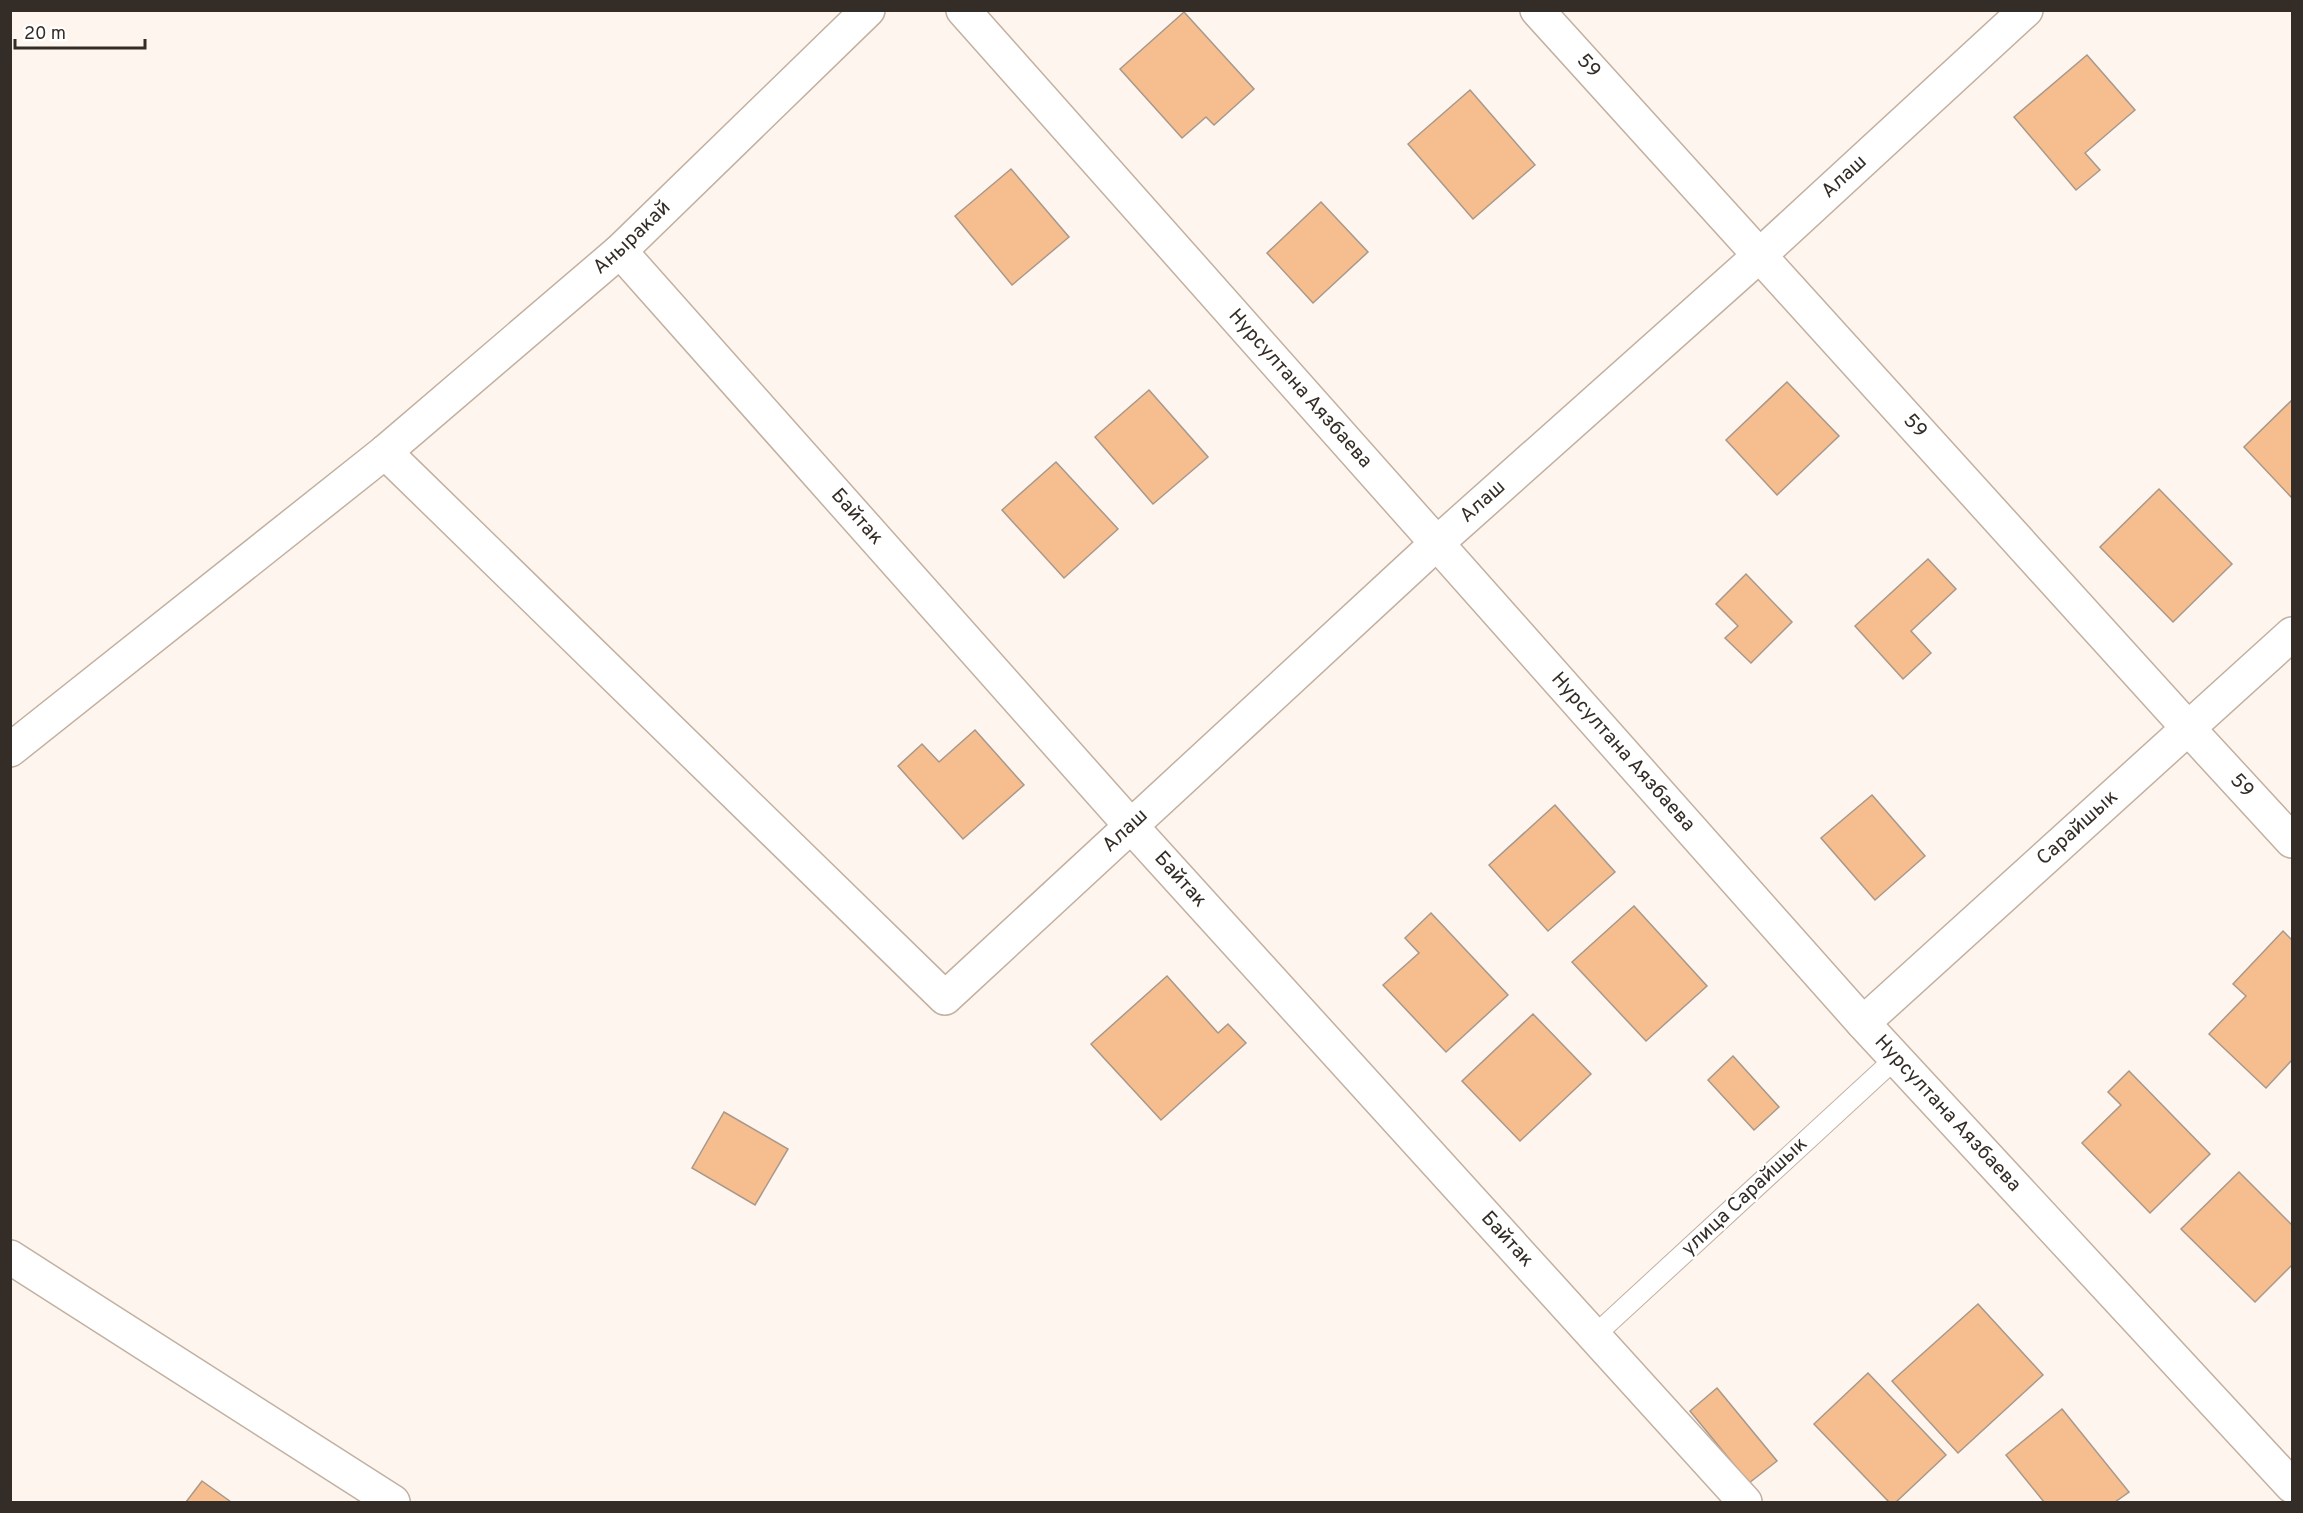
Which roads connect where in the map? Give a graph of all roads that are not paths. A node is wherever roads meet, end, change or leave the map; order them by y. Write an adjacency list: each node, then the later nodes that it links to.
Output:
1 (868, 10): 5 (street, Аныракай)
2 (963, 10): 8 (street, Нурсултана Аязбаева)
3 (1537, 10): 6 (street, 59)
4 (2026, 10): 6 (street, Алаш)
5 (620, 250): 7 (street, Аныракай); 12 (street, Байтак)
6 (1760, 255): 8 (street, Алаш); 10 (street, 59)
7 (385, 452): 11 (street, Аныракай); 12 (street, Алаш)
8 (1436, 544): 12 (street, Алаш); 14 (street, Нурсултана Аязбаева)
9 (2292, 634): 10 (street, Сарайшык)
10 (2188, 728): 13 (street, 59); 14 (street, Сарайшык)
11 (10, 750)
12 (1131, 826): 17 (street, Байтак)
13 (2292, 841)
14 (1863, 1023): 15 (street, Нурсултана Аязбаева)
15 (1896, 1058): 17 (lane, улица Сарайшык); 18 (street, Нурсултана Аязбаева)
16 (10, 1257): 19 (street)
17 (1594, 1336): 20 (street, Байтак)
18 (2292, 1486)
19 (393, 1503)
20 (1745, 1503)

